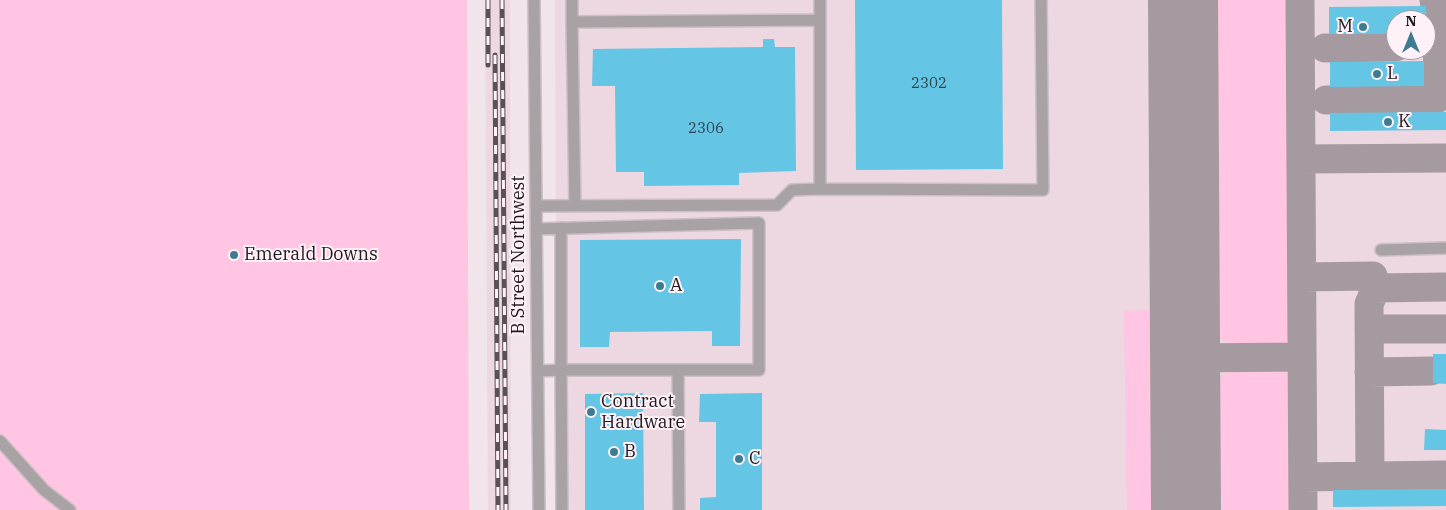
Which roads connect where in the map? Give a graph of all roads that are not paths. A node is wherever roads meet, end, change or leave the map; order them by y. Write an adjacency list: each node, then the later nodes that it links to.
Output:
1 (534, 0): 8 (street, B Street Northwest)
2 (572, 0): 6 (street)
3 (820, 0): 5 (street)
4 (1041, 0): 7 (street)
5 (820, 20): 6 (street); 7 (street)
6 (572, 22): 9 (street)
7 (820, 190): 9 (street)
8 (536, 206): 9 (street); 11 (street, B Street Northwest)
9 (575, 206)
10 (561, 228): 11 (street); 15 (street); 16 (street)
11 (536, 229): 14 (street, B Street Northwest)
12 (1446, 248): 13 (street)
13 (1381, 250)
14 (538, 370): 15 (street); 19 (street, B Street Northwest)
15 (561, 370): 16 (street); 20 (street)
16 (678, 370): 21 (street)
17 (0, 440): 18 (street)
18 (70, 510)
19 (539, 510)
20 (562, 510)
21 (679, 510)

